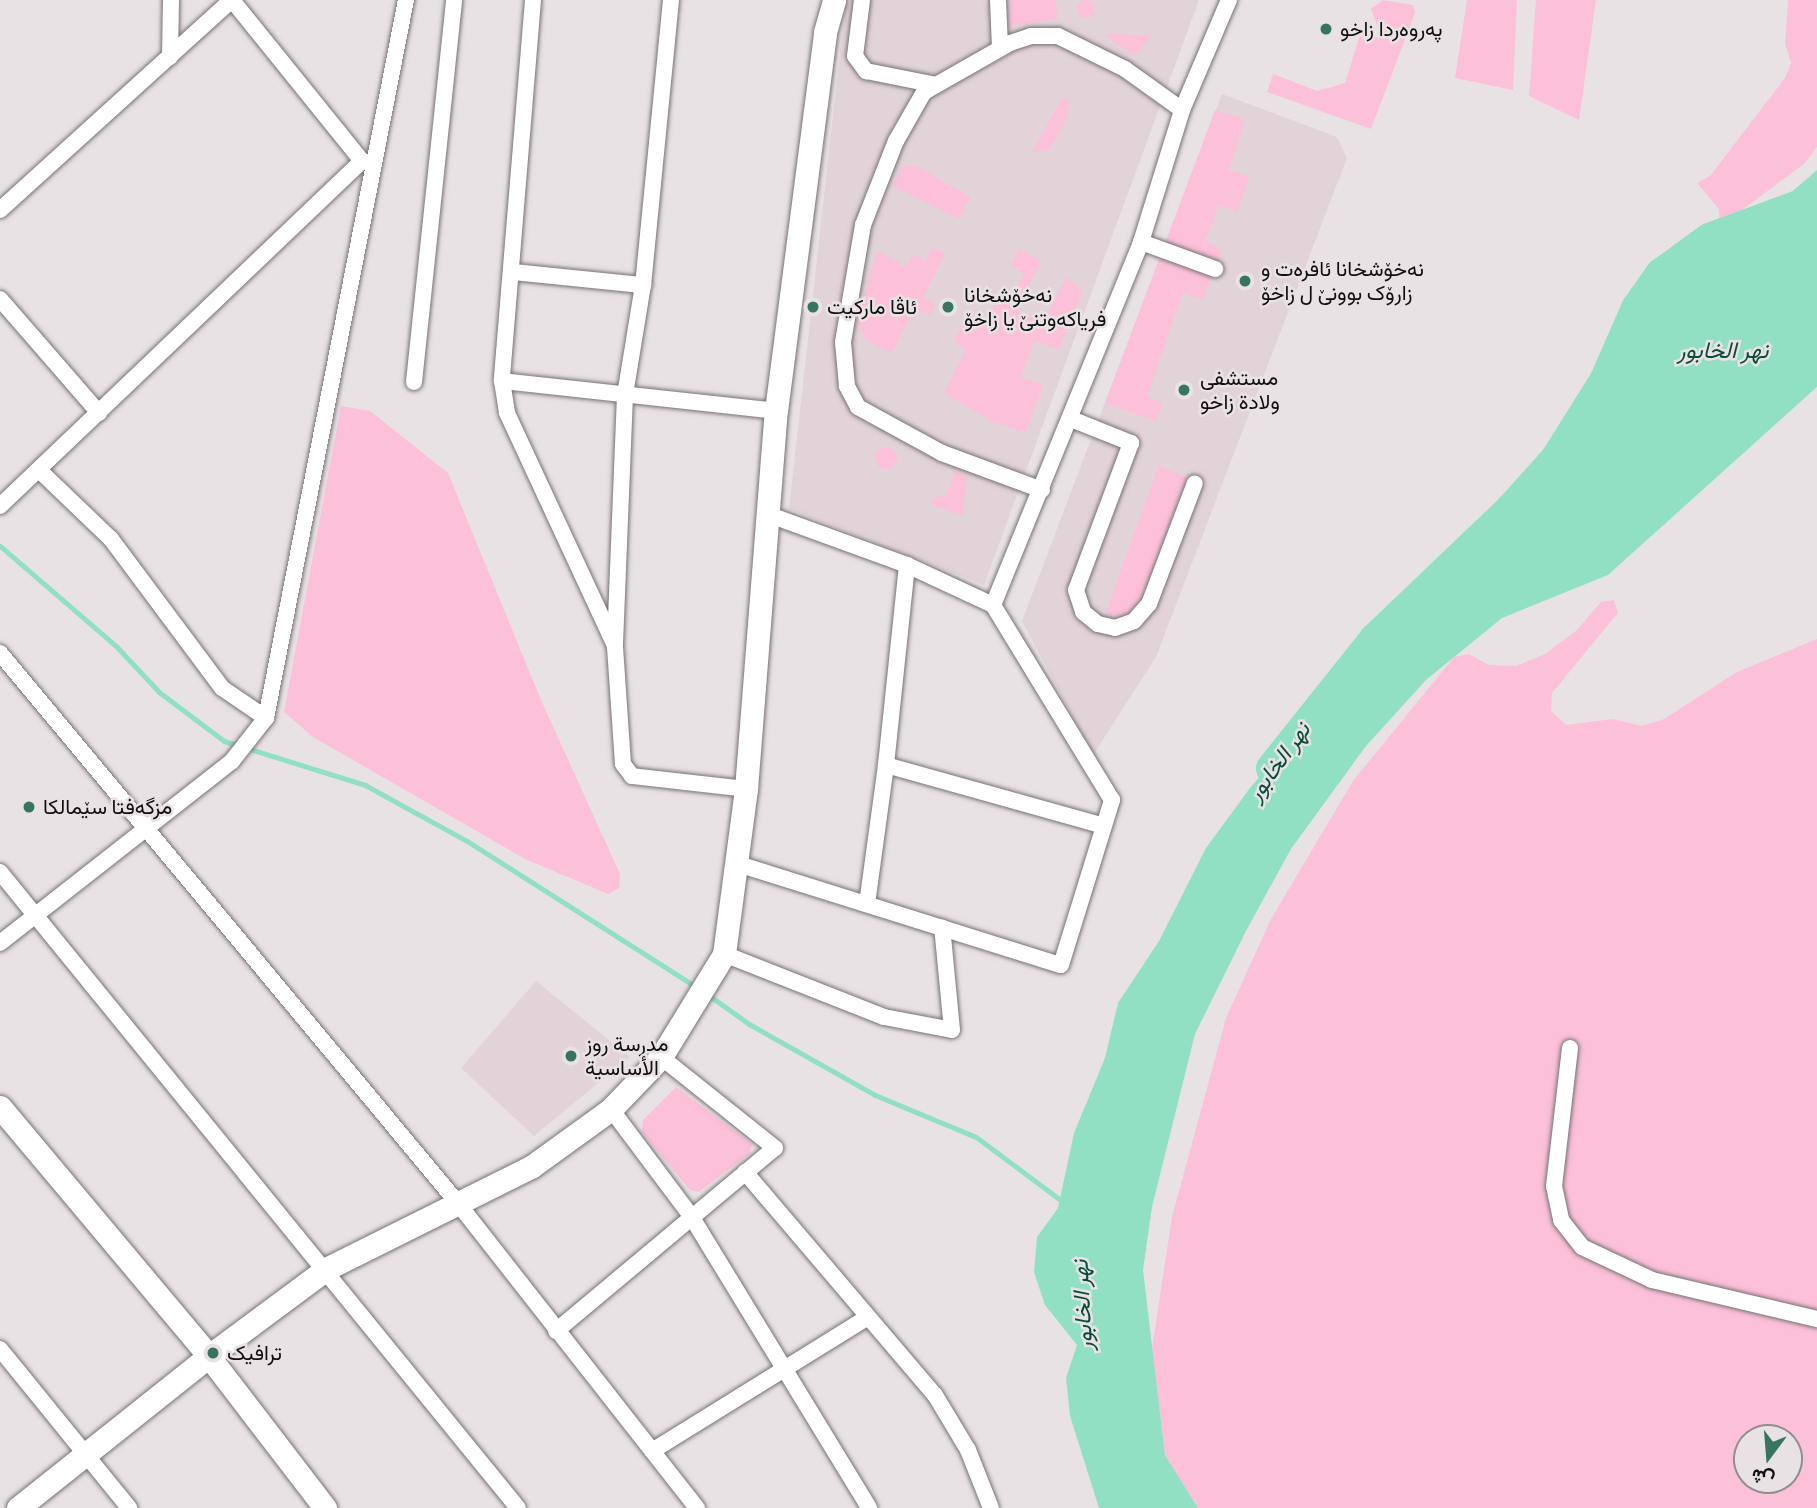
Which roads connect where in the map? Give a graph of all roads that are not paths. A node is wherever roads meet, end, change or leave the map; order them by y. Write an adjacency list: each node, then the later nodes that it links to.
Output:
1 (172, 0): 13 (street)
2 (406, 0): 16 (street)
3 (454, 0): 23 (street)
4 (533, 0): 20 (street)
5 (671, 0): 21 (street)
6 (820, 0): 11 (street)
7 (834, 0): 11 (street)
8 (862, 0): 14 (street)
9 (998, 0): 12 (street)
10 (1229, 0): 15 (street)
11 (825, 32): 26 (street)
12 (1000, 48): 14 (street); 15 (street)
13 (170, 57): 16 (street); 17 (street)
14 (936, 85): 31 (street)
15 (1182, 110): 18 (street)
16 (368, 163): 27 (street); 38 (street)
17 (0, 210)
18 (1141, 242): 19 (street); 28 (street)
19 (1214, 269)
20 (514, 272): 21 (street); 24 (street)
21 (643, 285): 25 (street)
22 (0, 299): 27 (street)
23 (414, 382)
24 (502, 382): 25 (street); 36 (street)
25 (625, 395): 26 (street); 36 (street)
26 (776, 411): 33 (street)
27 (99, 413): 29 (street)
28 (1071, 419): 30 (street); 31 (street)
29 (39, 470): 32 (street); 38 (street)
30 (1195, 483)
31 (1042, 490): 35 (street)
32 (0, 506)
33 (767, 514): 34 (street); 40 (street)
34 (907, 565): 35 (street); 39 (street)
35 (993, 605): 41 (street)
36 (615, 648): 40 (street)
37 (0, 653): 42 (street)
38 (263, 724): 42 (street)
39 (886, 765): 41 (street); 45 (street)
40 (746, 789): 43 (street)
41 (1104, 826): 47 (street)
42 (149, 827): 46 (street); 55 (street)
43 (738, 864): 45 (street); 49 (street)
44 (0, 872): 46 (street)
45 (867, 904): 47 (street)
46 (35, 916): 48 (street); 57 (street)
47 (942, 927): 49 (street)
48 (0, 943)
49 (724, 954): 51 (street)
50 (1570, 1048): 59 (street)
51 (665, 1050): 53 (street); 54 (street)
52 (0, 1107): 62 (street)
53 (611, 1109): 55 (street); 56 (street)
54 (745, 1172): 56 (street); 58 (street)
55 (457, 1202): 57 (street); 60 (street)
56 (691, 1216): 60 (street); 63 (street)
57 (326, 1269): 62 (street); 69 (street)
58 (868, 1317): 63 (street); 72 (street)
59 (1817, 1318)
60 (556, 1331): 64 (street)
61 (0, 1349): 65 (street)
62 (209, 1356): 65 (street); 68 (street)
63 (785, 1367): 64 (street); 71 (street)
64 (652, 1451): 70 (street)
65 (86, 1454): 66 (street); 67 (street)
66 (18, 1508)
67 (129, 1508)
68 (325, 1508)
69 (518, 1508)
70 (697, 1508)
71 (869, 1508)
72 (991, 1508)

